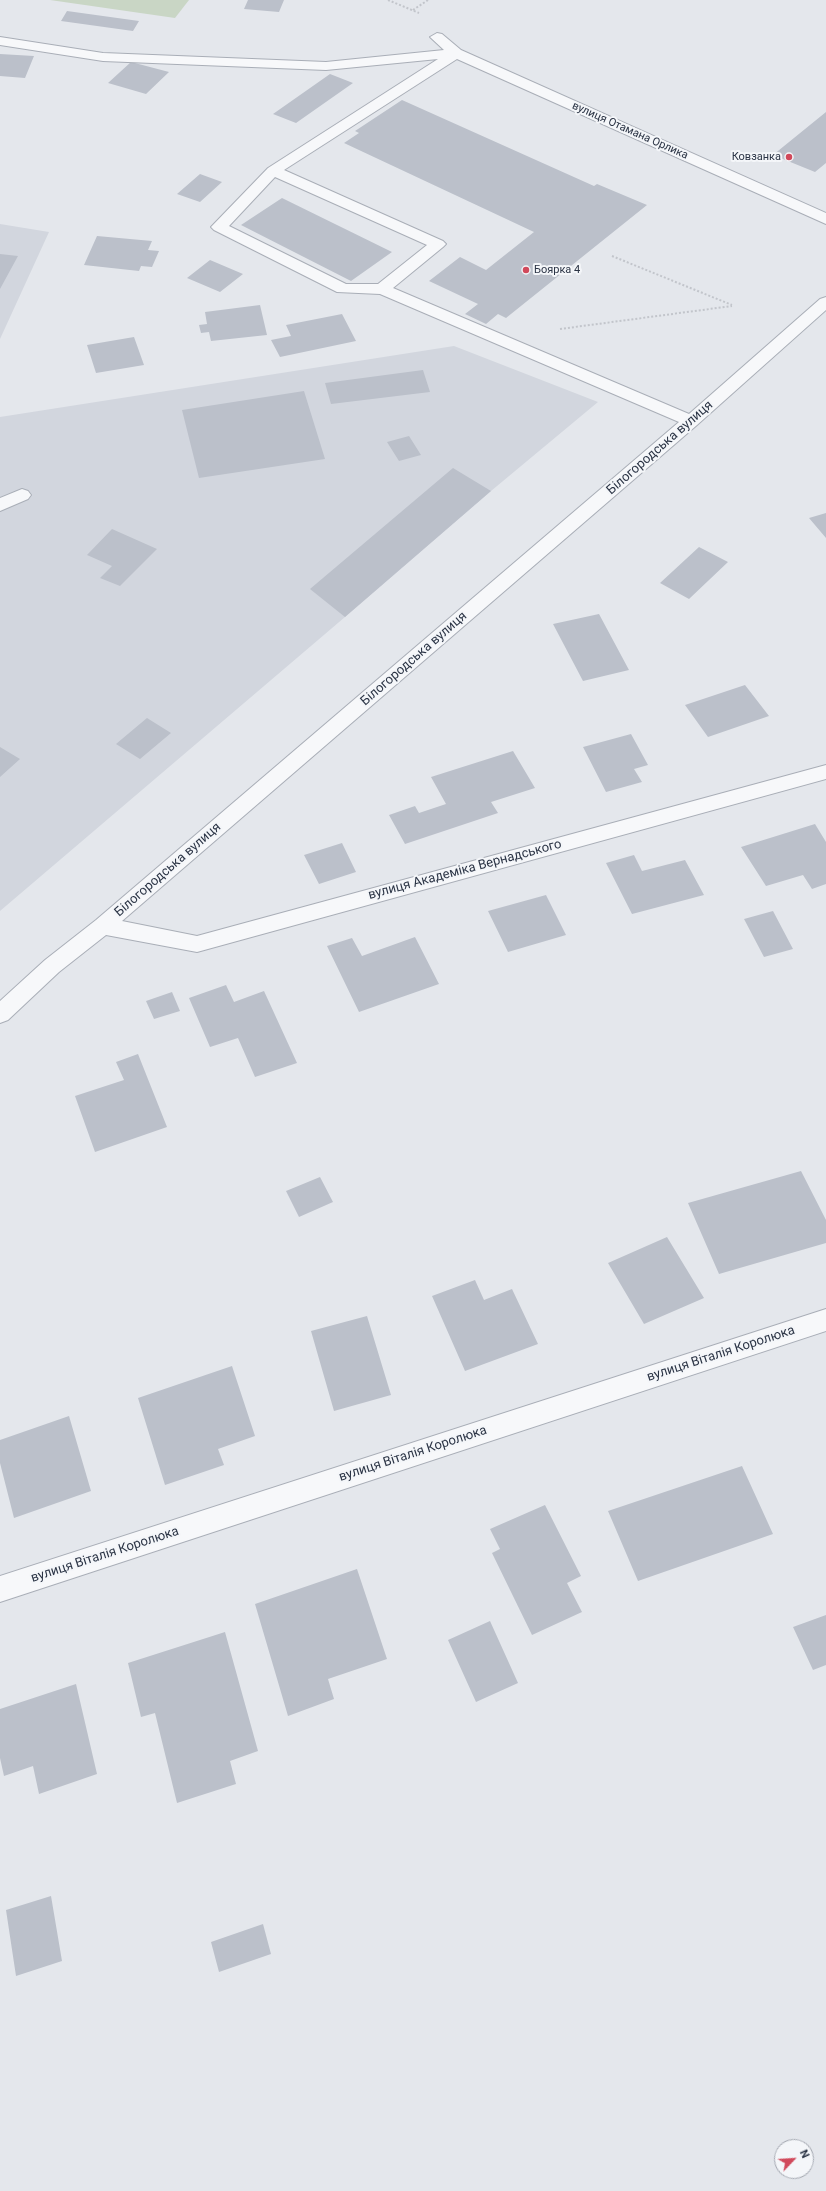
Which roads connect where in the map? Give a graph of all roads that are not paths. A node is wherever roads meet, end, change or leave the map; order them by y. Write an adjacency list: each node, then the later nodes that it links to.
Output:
1 (437, 37): 3 (street, вулиця Отамана Орлика)
2 (0, 41): 3 (street)
3 (456, 52): 4 (street); 5 (street, вулиця Отамана Орлика)
4 (273, 171): 6 (street); 6 (street)
5 (826, 219)
6 (382, 289): 8 (street)
7 (826, 302): 8 (street, Білогородська вулиця)
8 (691, 420): 12 (street, Білогородська вулиця)
9 (0, 487): 10 (street)
10 (0, 505)
11 (826, 772): 12 (street, вулиця Академіка Вернадського)
12 (102, 926): 13 (street, Білогородська вулиця)
13 (0, 1014)
14 (826, 1320): 15 (street, вулиця Віталія Королюка)
15 (0, 1589)

